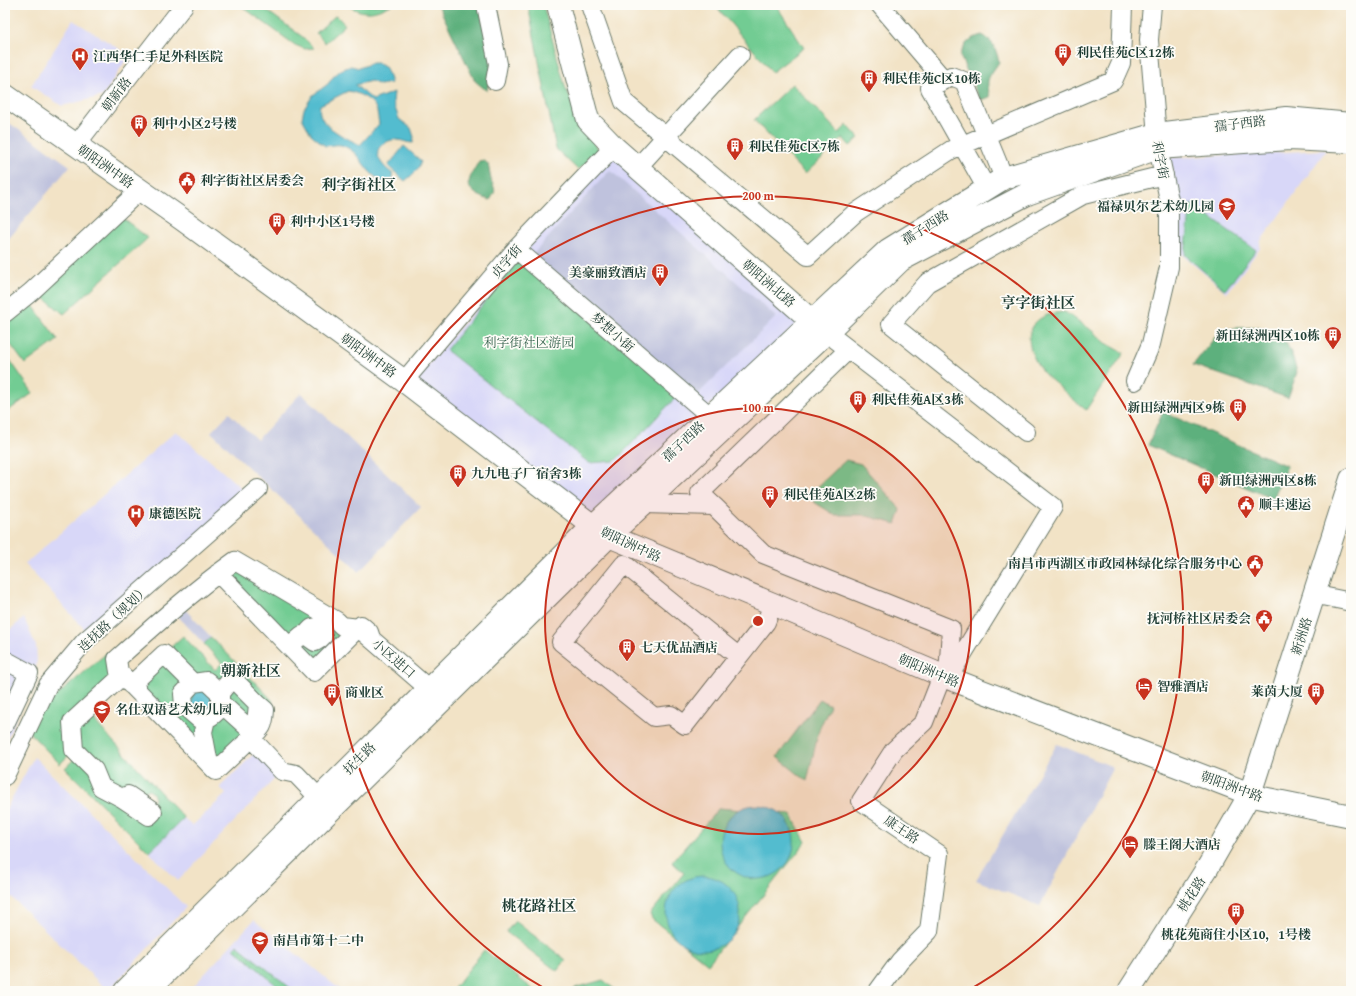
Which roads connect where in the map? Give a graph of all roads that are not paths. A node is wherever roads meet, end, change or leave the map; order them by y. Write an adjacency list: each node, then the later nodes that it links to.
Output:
1 (184, 5): 17 (street, 朝新路)
2 (486, 5): 10 (street)
3 (558, 5): 19 (main road, 朝阳洲北路)
4 (590, 5): 14 (street)
5 (880, 5): 9 (street)
6 (1123, 5): 13 (street)
7 (1152, 5): 15 (street, 利字街)
8 (740, 56): 14 (street)
9 (944, 80): 13 (street); 18 (street)
10 (495, 81)
11 (5, 94): 17 (main road, 朝阳洲中路)
12 (1351, 124): 15 (main road, 孺子西路)
13 (986, 135): 18 (street); 22 (street)
14 (666, 137): 18 (street); 20 (street)
15 (1157, 141): 16 (main road, 孺子西路); 21 (street, 利字街); 22 (main road, 孺子西路); 26 (main road, 孺子西路)
16 (1351, 142)
17 (76, 145): 23 (main road, 朝阳洲中路)
18 (962, 145): 22 (street)
19 (614, 147): 20 (main road, 朝阳洲北路); 24 (street, 贞字街)
20 (637, 168): 26 (main road, 朝阳洲北路)
21 (1164, 175): 29 (street, 利字街); 31 (street)
22 (995, 183): 26 (main road, 孺子西路)
23 (140, 190): 25 (street); 28 (main road, 朝阳洲中路)
24 (516, 249): 28 (street, 贞字街); 30 (street, 梦想小街)
25 (5, 313)
26 (819, 327): 27 (street, 朝阳洲北路); 30 (main road, 孺子西路); 34 (main road, 孺子西路)
27 (848, 350): 35 (street); 36 (street, 朝阳洲北路)
28 (404, 381): 38 (main road, 朝阳洲中路)
29 (1135, 381)
30 (710, 416): 38 (main road, 孺子西路)
31 (1026, 432)
32 (1351, 479): 55 (main road, 新洲路)
33 (258, 489): 54 (street, 连抚路（规划）)
34 (644, 504): 35 (street); 38 (main road, 孺子西路)
35 (714, 506): 46 (street)
36 (1053, 507): 46 (street, 康王路)
37 (1351, 507): 40 (main road, 新洲路)
38 (601, 531): 42 (main road, 朝阳洲中路); 49 (main road, 抚生路); 60 (main road, 抚生路)
39 (218, 573): 43 (street, 小区进口); 43 (street); 47 (street)
40 (1322, 596): 41 (street); 55 (main road, 新洲路)
41 (1351, 602)
42 (773, 604): 44 (street); 46 (main road, 朝阳洲中路)
43 (335, 631): 49 (street, 小区进口)
44 (738, 656): 44 (street)
45 (5, 660): 51 (street)
46 (945, 677): 55 (main road, 朝阳洲中路); 61 (street, 康王路)
47 (127, 680): 48 (street); 53 (street); 56 (street)
48 (193, 683): 50 (street); 50 (street)
49 (429, 689): 57 (main road, 抚生路)
50 (215, 707): 52 (street); 52 (street); 53 (street)
51 (5, 724)
52 (253, 736): 53 (street); 57 (street)
53 (213, 768)
54 (5, 776)
55 (1254, 795): 58 (main road, 朝阳洲中路); 62 (main road, 桃花路); 63 (main road, 桃花路)
56 (122, 798)
57 (320, 798): 59 (main road, 抚生路)
58 (1351, 816)
59 (125, 991)
60 (147, 991)
61 (878, 991)
62 (1129, 991)
63 (1140, 991)

